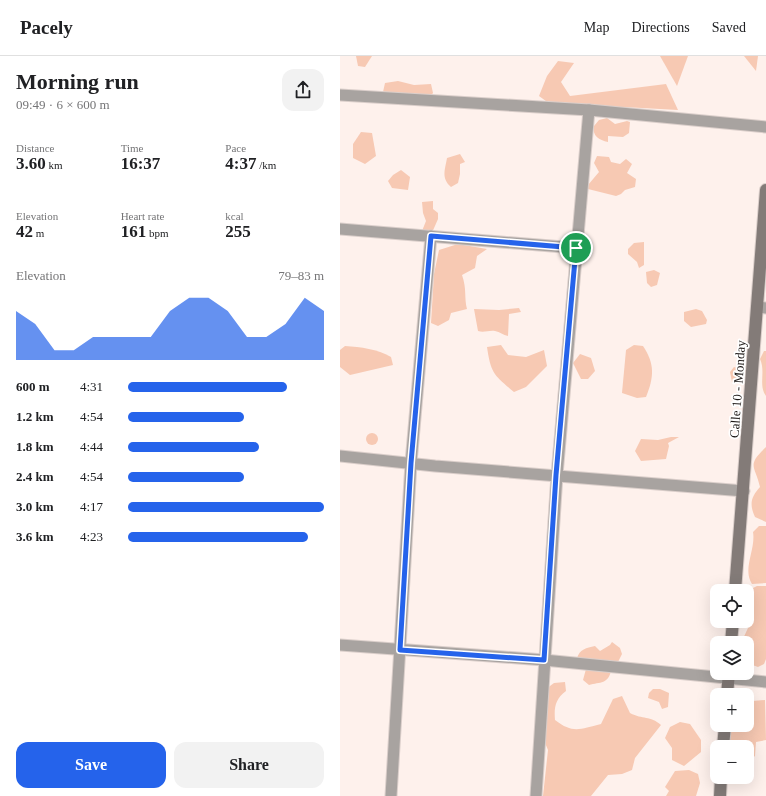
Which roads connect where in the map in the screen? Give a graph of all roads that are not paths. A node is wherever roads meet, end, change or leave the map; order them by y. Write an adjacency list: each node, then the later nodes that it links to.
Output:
1 (340, 95): 2 (street)
2 (589, 110): 3 (street); 7 (street)
3 (766, 127)
4 (766, 190): 8 (street, Calle 10 - Monday)
5 (340, 228): 6 (street)
6 (431, 236): 7 (street); 10 (street)
7 (576, 248): 11 (street)
8 (762, 308): 12 (street, Calle 10 - Monday)
9 (340, 456): 10 (street)
10 (411, 463): 11 (street); 15 (street)
11 (556, 475): 12 (street); 16 (street)
12 (744, 491): 13 (street, Calle 10 - Monday)
13 (736, 584)
14 (340, 645): 15 (street)
15 (400, 650): 16 (street); 21 (street)
16 (544, 660): 17 (street); 22 (street)
17 (710, 674)
18 (754, 680): 19 (street)
19 (766, 682)
20 (721, 784): 23 (street)
21 (390, 796)
22 (536, 796)
23 (720, 796)

